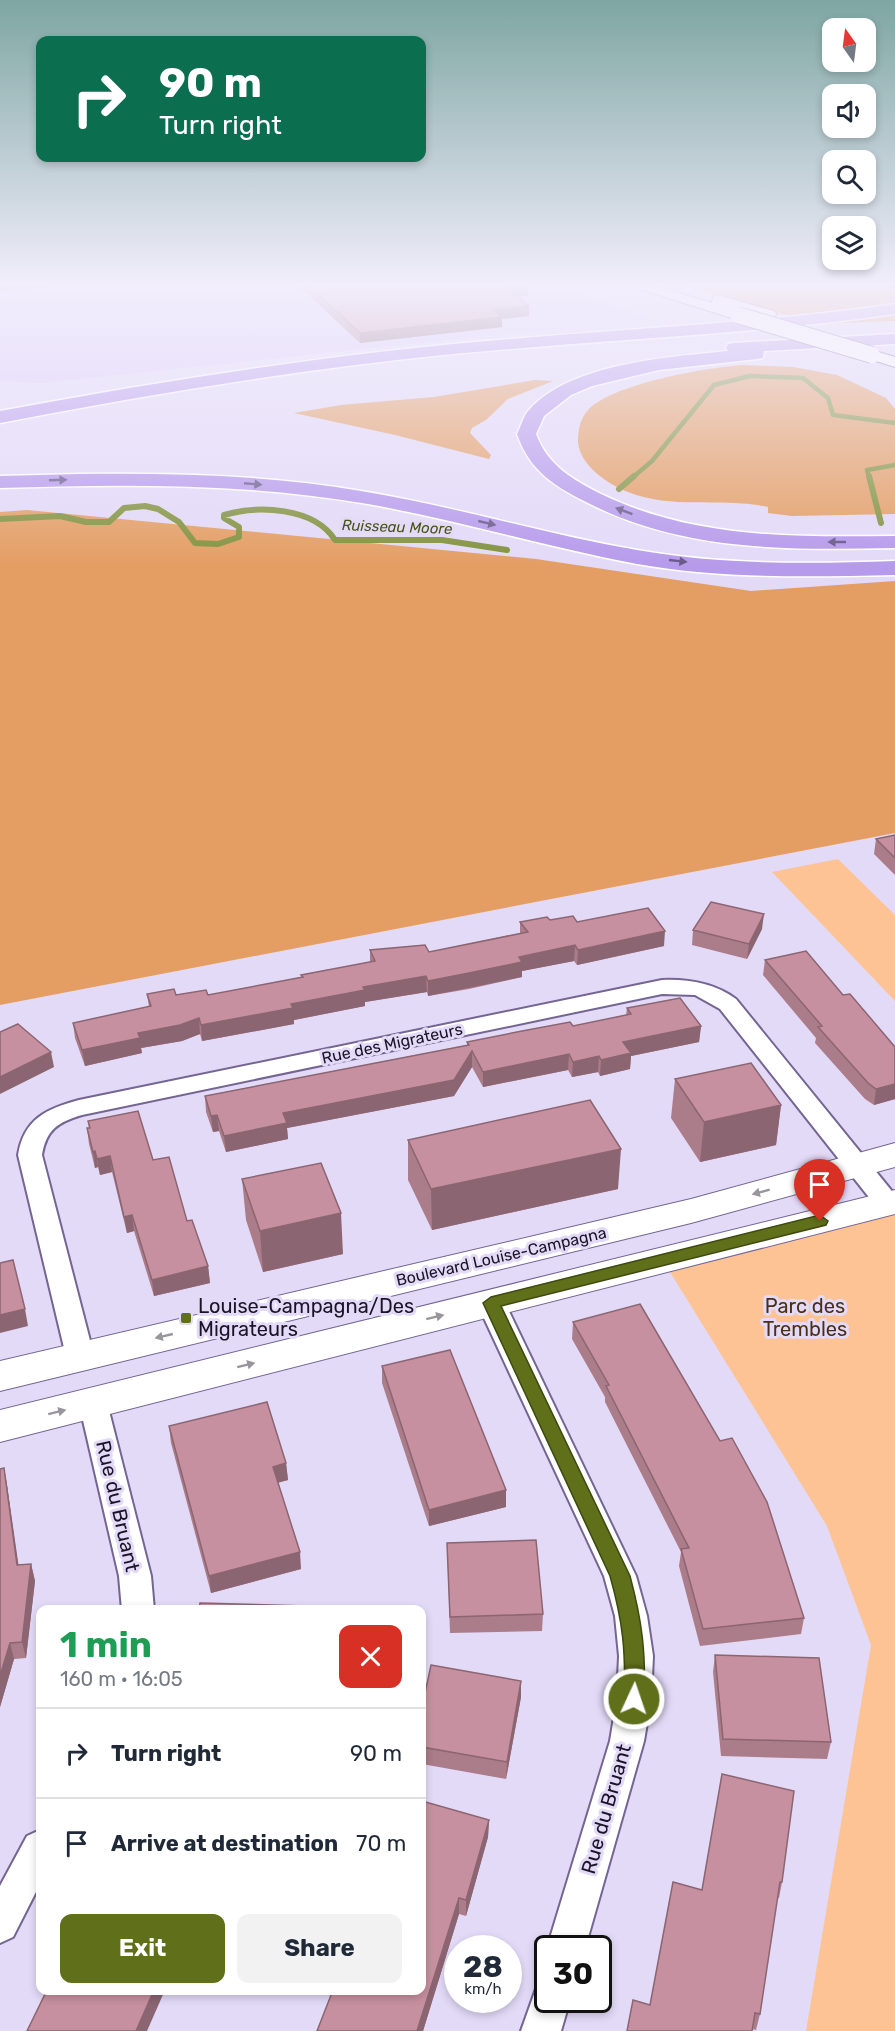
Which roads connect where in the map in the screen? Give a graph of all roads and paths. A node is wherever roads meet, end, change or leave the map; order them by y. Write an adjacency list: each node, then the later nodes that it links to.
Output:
1 (223, 379): 4 (highway)
2 (256, 379): 4 (highway)
3 (604, 379): 6 (highway, one-way to 3)
4 (0, 418)
5 (0, 482): 7 (highway, one-way to 7)
6 (895, 542)
7 (895, 568)
8 (895, 1155): 9 (street, Boulevard Louise-Campagna)
9 (859, 1166): 10 (street, Rue des Migrateurs); 11 (street, Boulevard Louise-Campagna, one-way to 11); 13 (street, Rue des Migrateurs)
10 (892, 1203): 12 (street)
11 (473, 1264): 12 (street); 13 (street, Boulevard Louise-Campagna, one-way to 13)
12 (491, 1303): 15 (street, one-way to 12); 20 (street, Rue du Bruant)
13 (80, 1356): 14 (street, Boulevard Louise-Campagna); 15 (street)
14 (0, 1376)
15 (93, 1403): 16 (street, one-way to 15); 17 (street, Rue du Bruant)
16 (0, 1426)
17 (138, 1605)
18 (36, 1856): 19 (street)
19 (0, 1924)
20 (570, 1935)
21 (547, 2013): 22 (street)
22 (541, 2031)

